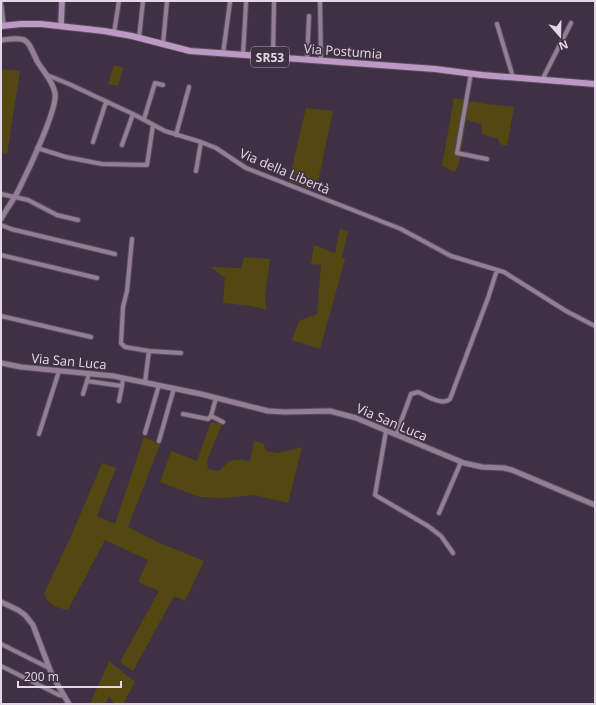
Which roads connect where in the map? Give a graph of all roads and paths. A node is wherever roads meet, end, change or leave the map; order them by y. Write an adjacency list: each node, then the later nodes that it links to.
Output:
1 (62, 1): 14 (main road)
2 (119, 1): 15 (street)
3 (143, 1): 16 (street)
4 (167, 1): 18 (street)
5 (320, 1): 23 (street)
6 (1, 2): 13 (street)
7 (230, 2): 19 (street)
8 (274, 3): 21 (street)
9 (246, 4): 20 (street)
10 (310, 16): 22 (street)
11 (571, 23): 27 (street)
12 (497, 24): 26 (street)
13 (3, 26): 14 (main road, Via Postumia / SR53)
14 (61, 26): 15 (main road, Via Postumia / SR53)
15 (114, 33): 16 (main road, Via Postumia / SR53)
16 (139, 38): 18 (main road, Via Postumia / SR53)
17 (1, 40): 25 (street)
18 (163, 44): 19 (main road, Via Postumia / SR53)
19 (223, 54): 20 (main road, Via Postumia / SR53)
20 (243, 55): 21 (main road, Via Postumia / SR53)
21 (273, 57): 22 (main road, Via Postumia / SR53)
22 (307, 60): 23 (main road, Via Postumia / SR53)
23 (321, 61): 24 (main road, Via Postumia / SR53)
24 (471, 73): 26 (main road, Via Postumia / SR53); 40 (street)
25 (46, 75): 31 (street, Via della Libertà); 39 (street)
26 (513, 77): 27 (main road, Via Postumia / SR53)
27 (542, 80): 28 (main road, SR53)
28 (595, 84)
29 (163, 85): 33 (street)
30 (189, 87): 35 (street)
31 (106, 102): 32 (street, Via della Libertà); 36 (street)
32 (133, 114): 33 (street, Via della Libertà); 38 (street)
33 (144, 119): 34 (street, Via della Libertà)
34 (153, 125): 35 (street, Via della Libertà); 39 (street)
35 (176, 135): 37 (street, Via della Libertà)
36 (93, 142)
37 (201, 142): 41 (street); 50 (street, Via della Libertà)
38 (122, 145)
39 (37, 148): 43 (street)
40 (487, 160)
41 (196, 171)
42 (1, 194): 43 (street)
43 (15, 196): 44 (street); 45 (street)
44 (1, 219)
45 (78, 220)
46 (1, 225): 48 (street)
47 (132, 239): 55 (street)
48 (115, 254)
49 (1, 255): 51 (street)
50 (497, 270): 53 (street, Via della Libertà); 75 (street)
51 (97, 278)
52 (1, 316): 54 (street)
53 (595, 326)
54 (91, 337)
55 (149, 351): 56 (street); 62 (street)
56 (180, 353)
57 (1, 363): 58 (street, Via San Luca)
58 (59, 371): 59 (street, Via San Luca); 74 (street)
59 (89, 372): 60 (street, Via San Luca); 61 (street)
60 (123, 378): 62 (street, Via San Luca); 64 (street)
61 (87, 381): 64 (street); 66 (street)
62 (145, 382): 63 (street, Via San Luca)
63 (158, 385): 65 (street, Via San Luca); 73 (street)
64 (122, 386): 68 (street)
65 (174, 388): 67 (street, Via San Luca); 76 (street)
66 (83, 394)
67 (216, 398): 70 (street); 72 (street, Via San Luca)
68 (119, 401)
69 (183, 414): 70 (street)
70 (211, 416): 71 (street)
71 (223, 422)
72 (386, 431): 75 (street, Via San Luca); 80 (street)
73 (145, 433)
74 (39, 434)
75 (396, 435): 77 (street, Via San Luca)
76 (159, 441)
77 (461, 462): 78 (street, Via San Luca); 79 (street)
78 (595, 505)
79 (438, 513)
80 (453, 553)
81 (1, 602): 84 (street)
82 (1, 644): 84 (street)
83 (1, 666): 85 (street)
84 (49, 668): 85 (street)
85 (64, 696): 86 (street)
86 (69, 704)

